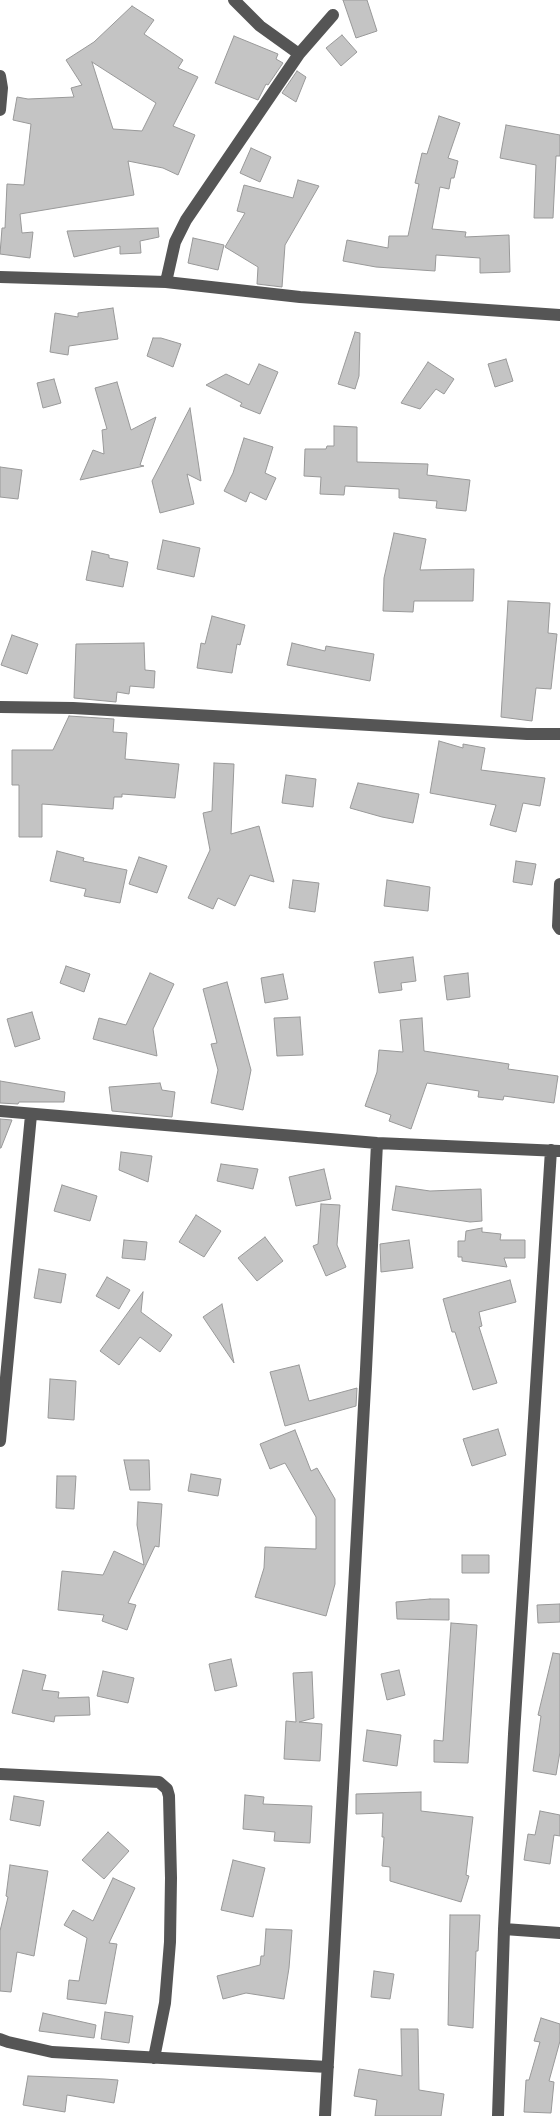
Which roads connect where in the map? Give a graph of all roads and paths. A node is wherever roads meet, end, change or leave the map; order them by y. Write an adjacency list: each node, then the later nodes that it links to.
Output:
1 (234, 0): 3 (street)
2 (334, 15): 3 (street)
3 (299, 54): 7 (street)
4 (0, 76): 5 (street)
5 (0, 110)
6 (0, 277): 7 (street)
7 (166, 282): 8 (street)
8 (560, 315)
9 (0, 707): 10 (street)
10 (560, 734)
11 (560, 884): 12 (street)
12 (560, 929)
13 (0, 1111): 14 (street)
14 (31, 1115): 15 (street); 17 (street)
15 (377, 1143): 16 (street); 23 (street)
16 (556, 1150): 19 (street)
17 (0, 1441)
18 (0, 1774): 22 (street)
19 (504, 1929): 20 (street); 25 (street)
20 (560, 1933)
21 (0, 2039): 22 (street)
22 (154, 2058): 23 (street)
23 (328, 2067): 24 (street)
24 (325, 2116)
25 (498, 2116)

